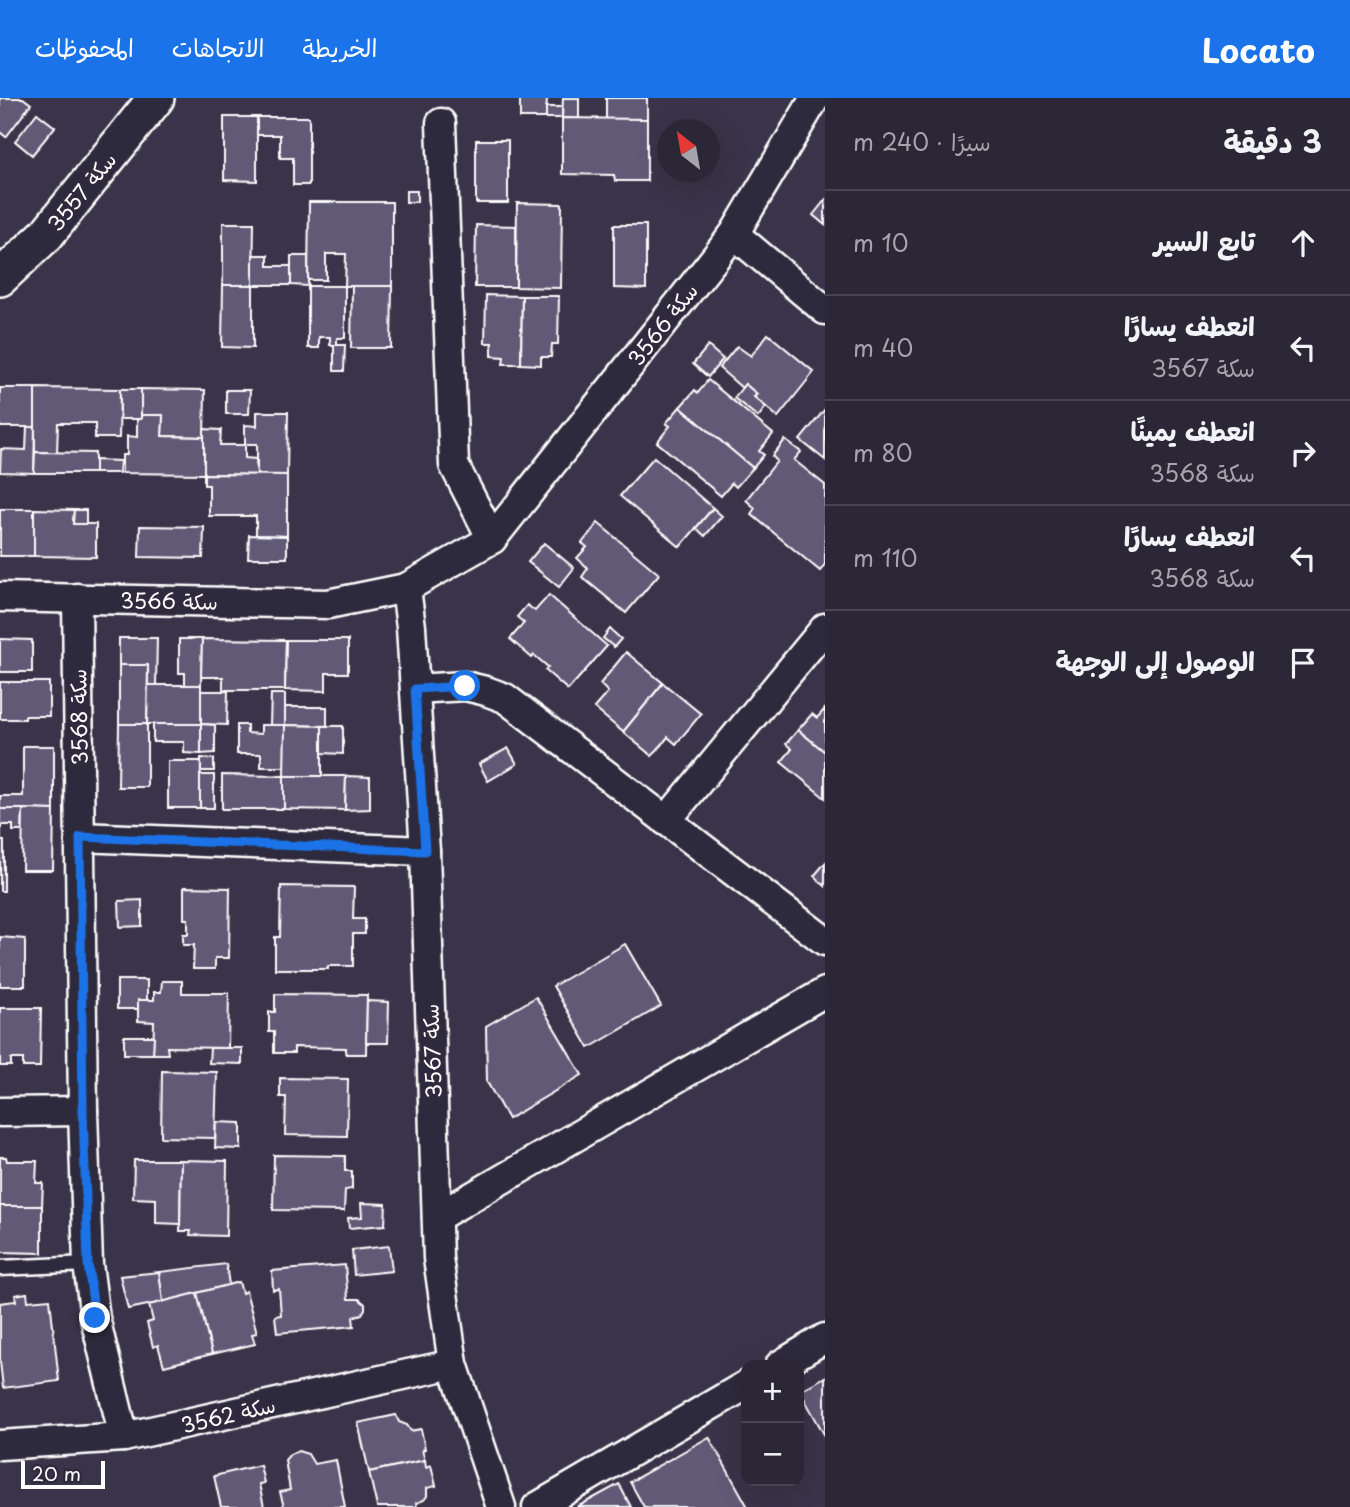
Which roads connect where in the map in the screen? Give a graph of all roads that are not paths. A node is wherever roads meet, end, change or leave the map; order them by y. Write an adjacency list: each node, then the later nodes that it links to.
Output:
1 (156, 98): 5 (street, سكة 3557)
2 (815, 98): 4 (street, سكة 3566)
3 (441, 123): 7 (street)
4 (734, 234): 6 (street); 7 (street, سكة 3566)
5 (0, 278)
6 (825, 310)
7 (492, 539): 8 (street, سكة 3566)
8 (406, 587): 10 (street, سكة 3566); 12 (street, سكة 3567)
9 (0, 597): 10 (street, سكة 3566)
10 (77, 598): 14 (street, سكة 3568)
11 (825, 628): 13 (street)
12 (415, 689): 13 (street); 15 (street, سكة 3567)
13 (666, 821): 16 (street)
14 (80, 837): 15 (street); 18 (street, سكة 3568)
15 (425, 851): 20 (street, سكة 3567)
16 (825, 941)
17 (825, 992): 20 (street)
18 (83, 1111): 19 (street); 21 (street, سكة 3568)
19 (0, 1112)
20 (437, 1217): 25 (street, سكة 3567)
21 (88, 1264): 22 (lane); 27 (street, سكة 3568)
22 (0, 1268)
23 (825, 1338): 24 (street)
24 (788, 1360)
25 (453, 1364): 27 (street, سكة 3562); 29 (street, سكة 3567)
26 (741, 1388): 30 (street)
27 (124, 1437): 28 (street, سكة 3562)
28 (0, 1445)
29 (501, 1507)
30 (537, 1507)

